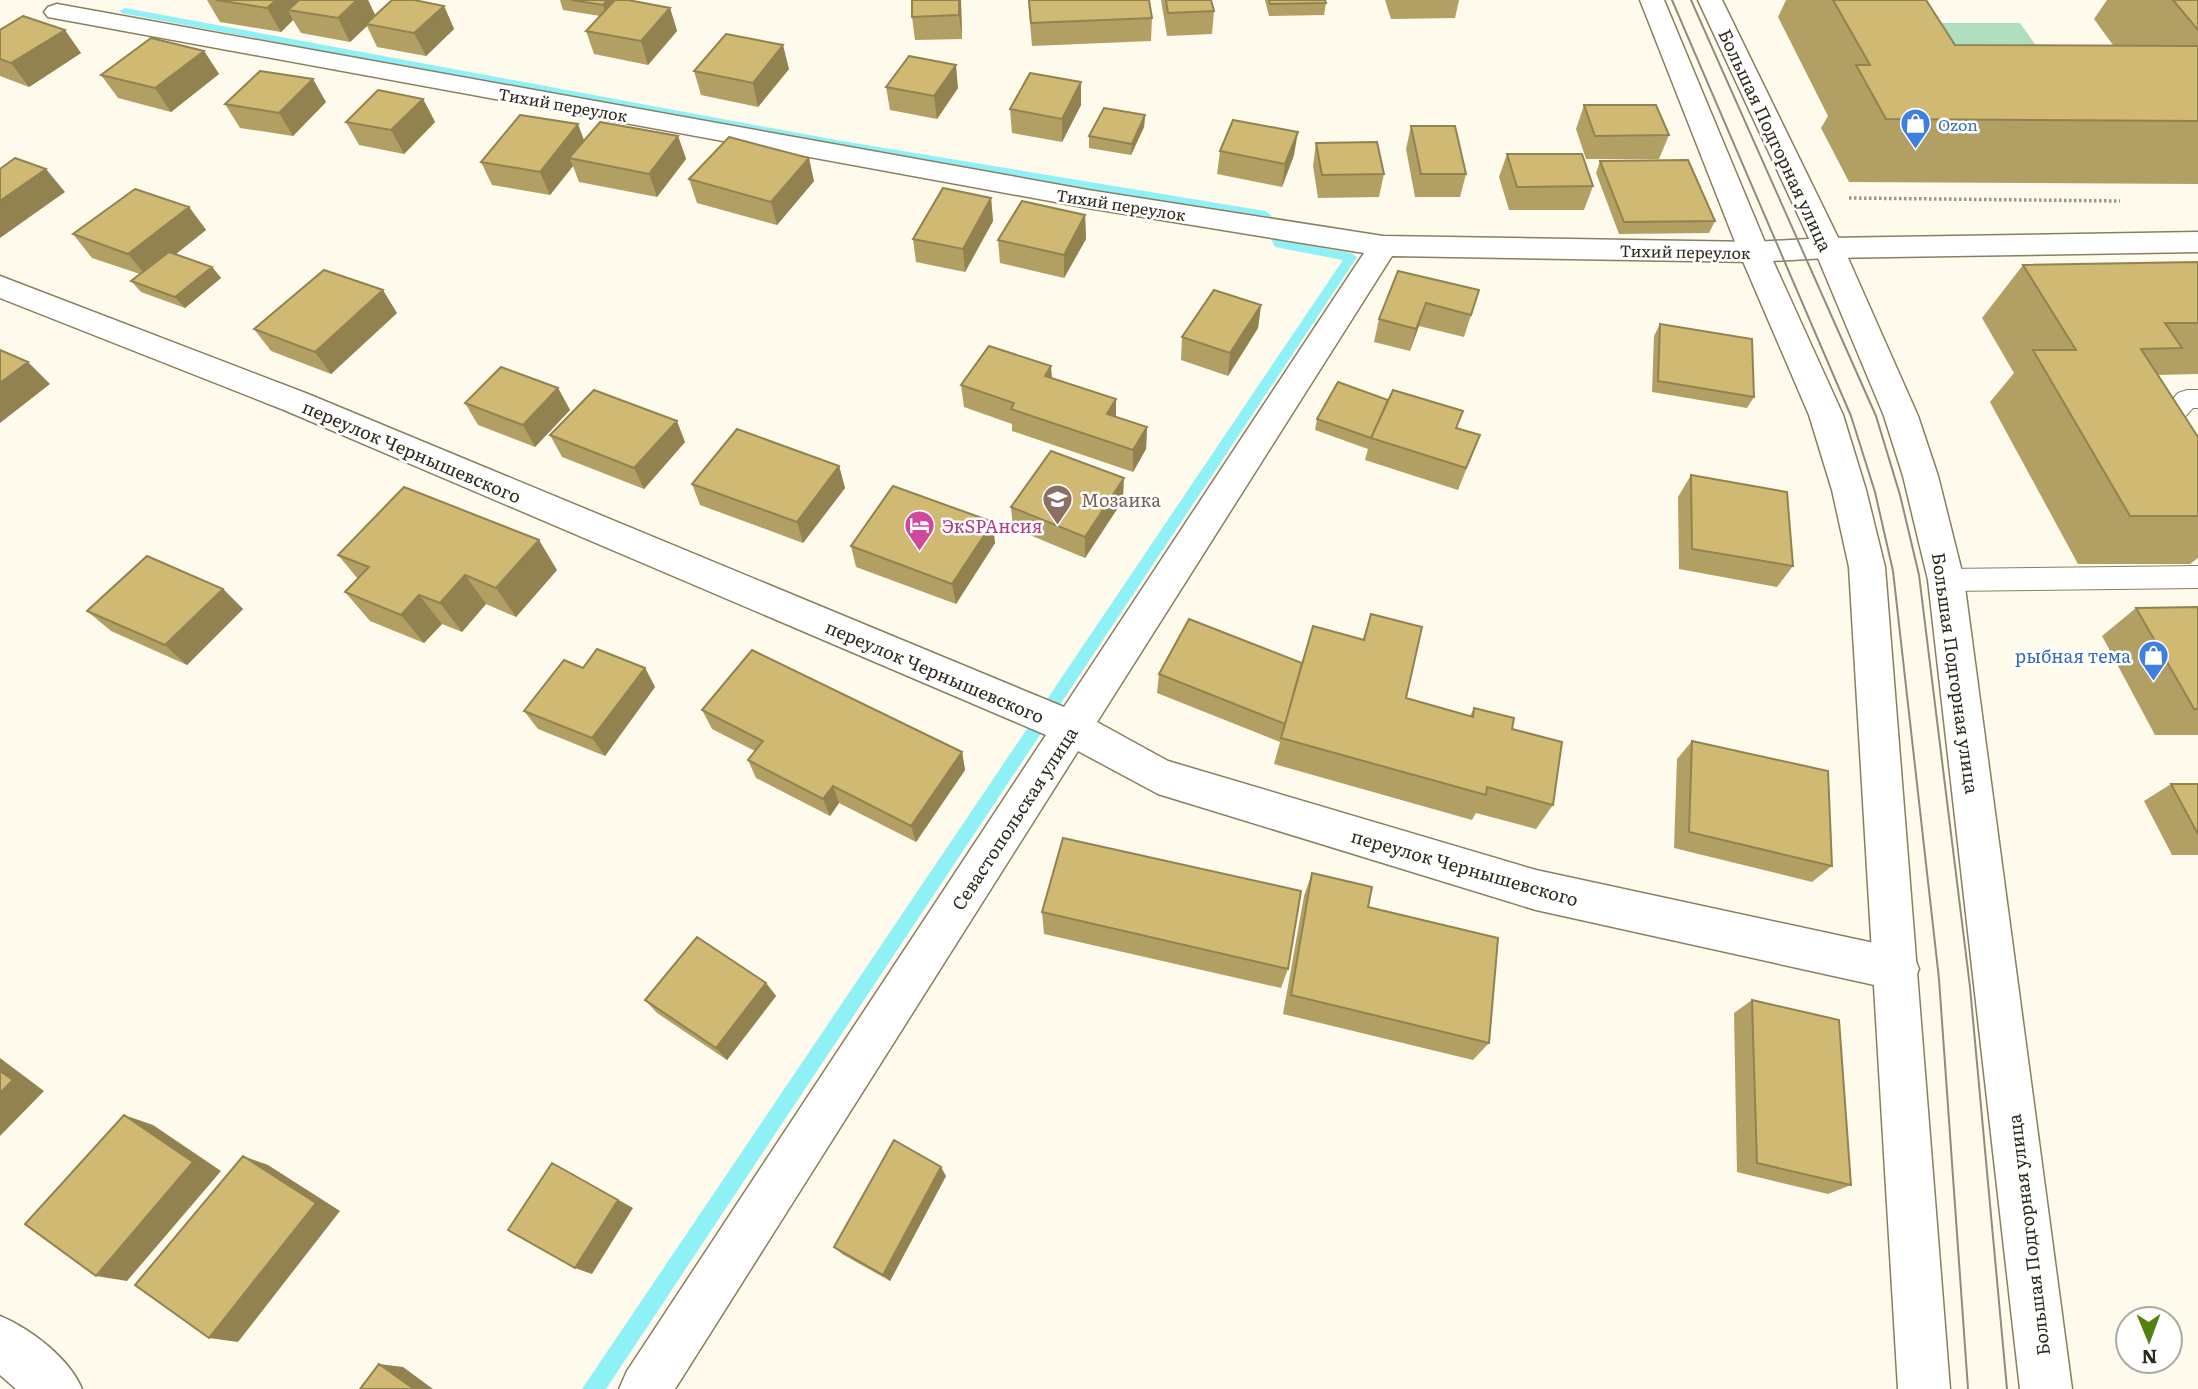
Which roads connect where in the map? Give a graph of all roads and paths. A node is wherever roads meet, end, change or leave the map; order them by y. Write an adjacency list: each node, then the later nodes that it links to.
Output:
1 (1652, 0): 9 (street)
2 (1710, 0): 4 (street, Большая Подгорная улица)
3 (56, 10): 7 (street, Тихий переулок)
4 (1802, 197): 5 (path); 8 (street, Большая Подгорная улица)
5 (2130, 201)
6 (2198, 242): 8 (street, Тихий переулок)
7 (1383, 246): 9 (street, Тихий переулок); 15 (street, Севастопольская улица)
8 (1827, 248): 9 (street, Тихий переулок); 14 (street, Большая Подгорная улица)
9 (1754, 252): 16 (street)
10 (0, 286): 15 (street, переулок Чернышевского)
11 (2198, 399): 12 (lane)
12 (2198, 484)
13 (2198, 577): 14 (lane)
14 (1946, 580): 21 (street, Большая Подгорная улица)
15 (1072, 728): 16 (street, переулок Чернышевского); 19 (street, Севастопольская улица)
16 (1897, 969): 20 (street)
17 (0, 1342): 18 (street)
18 (56, 1389)
19 (645, 1389)
20 (1924, 1389)
21 (2046, 1389)

